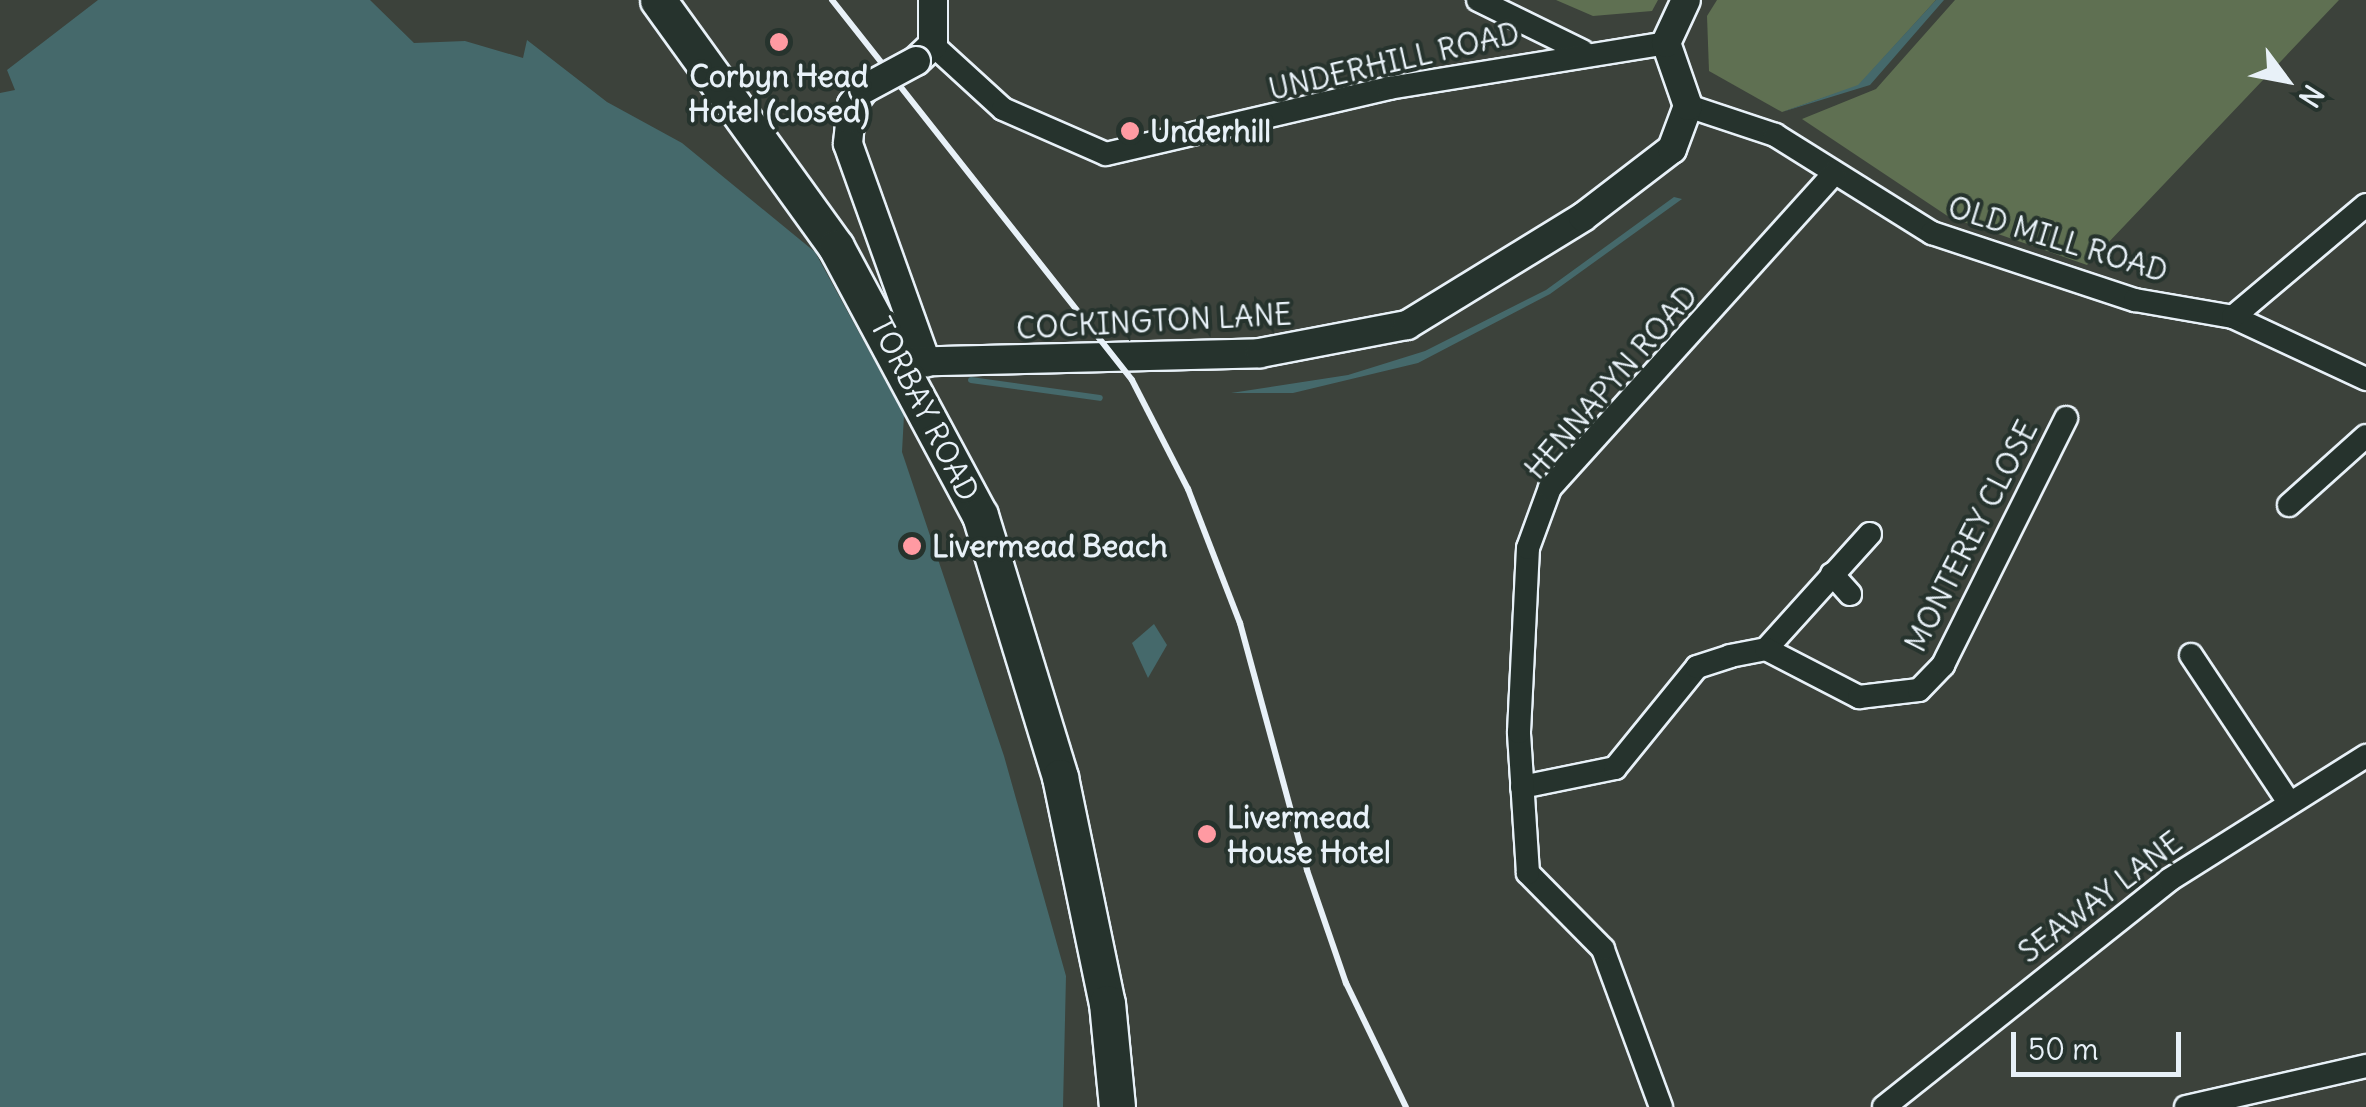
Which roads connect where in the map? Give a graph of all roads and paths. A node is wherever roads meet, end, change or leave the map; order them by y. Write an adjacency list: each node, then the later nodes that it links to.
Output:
1 (658, 0): 12 (main road, TORBAY ROAD)
2 (933, 0): 7 (street)
3 (1478, 0): 6 (street)
4 (1686, 0): 5 (street)
5 (1666, 43): 6 (street, UNDERHILL ROAD); 8 (street)
6 (1582, 51): 7 (street, UNDERHILL ROAD)
7 (925, 53): 12 (street, bridge)
8 (1688, 106): 9 (street, OLD MILL ROAD); 12 (street, COCKINGTON LANE)
9 (1834, 174): 11 (street, OLD MILL ROAD); 23 (street, HENNAPYN ROAD)
10 (2366, 205): 11 (street)
11 (2233, 317): 13 (street, OLD MILL ROAD)
12 (915, 362): 26 (main road, TORBAY ROAD)
13 (2366, 379)
14 (2066, 418): 20 (street, MONTEREY CLOSE)
15 (2366, 436): 16 (street)
16 (2289, 505)
17 (1870, 534): 18 (street)
18 (1832, 574): 19 (street); 20 (street)
19 (1850, 594)
20 (1766, 650): 23 (street)
21 (2191, 654): 24 (street)
22 (2366, 756): 24 (street, SEAWAY LANE)
23 (1522, 787): 27 (street, HENNAPYN ROAD)
24 (2288, 801): 28 (street, SEAWAY LANE)
25 (2366, 1066): 29 (street)
26 (1116, 1107)
27 (1661, 1107)
28 (1884, 1107)
29 (2186, 1107)

